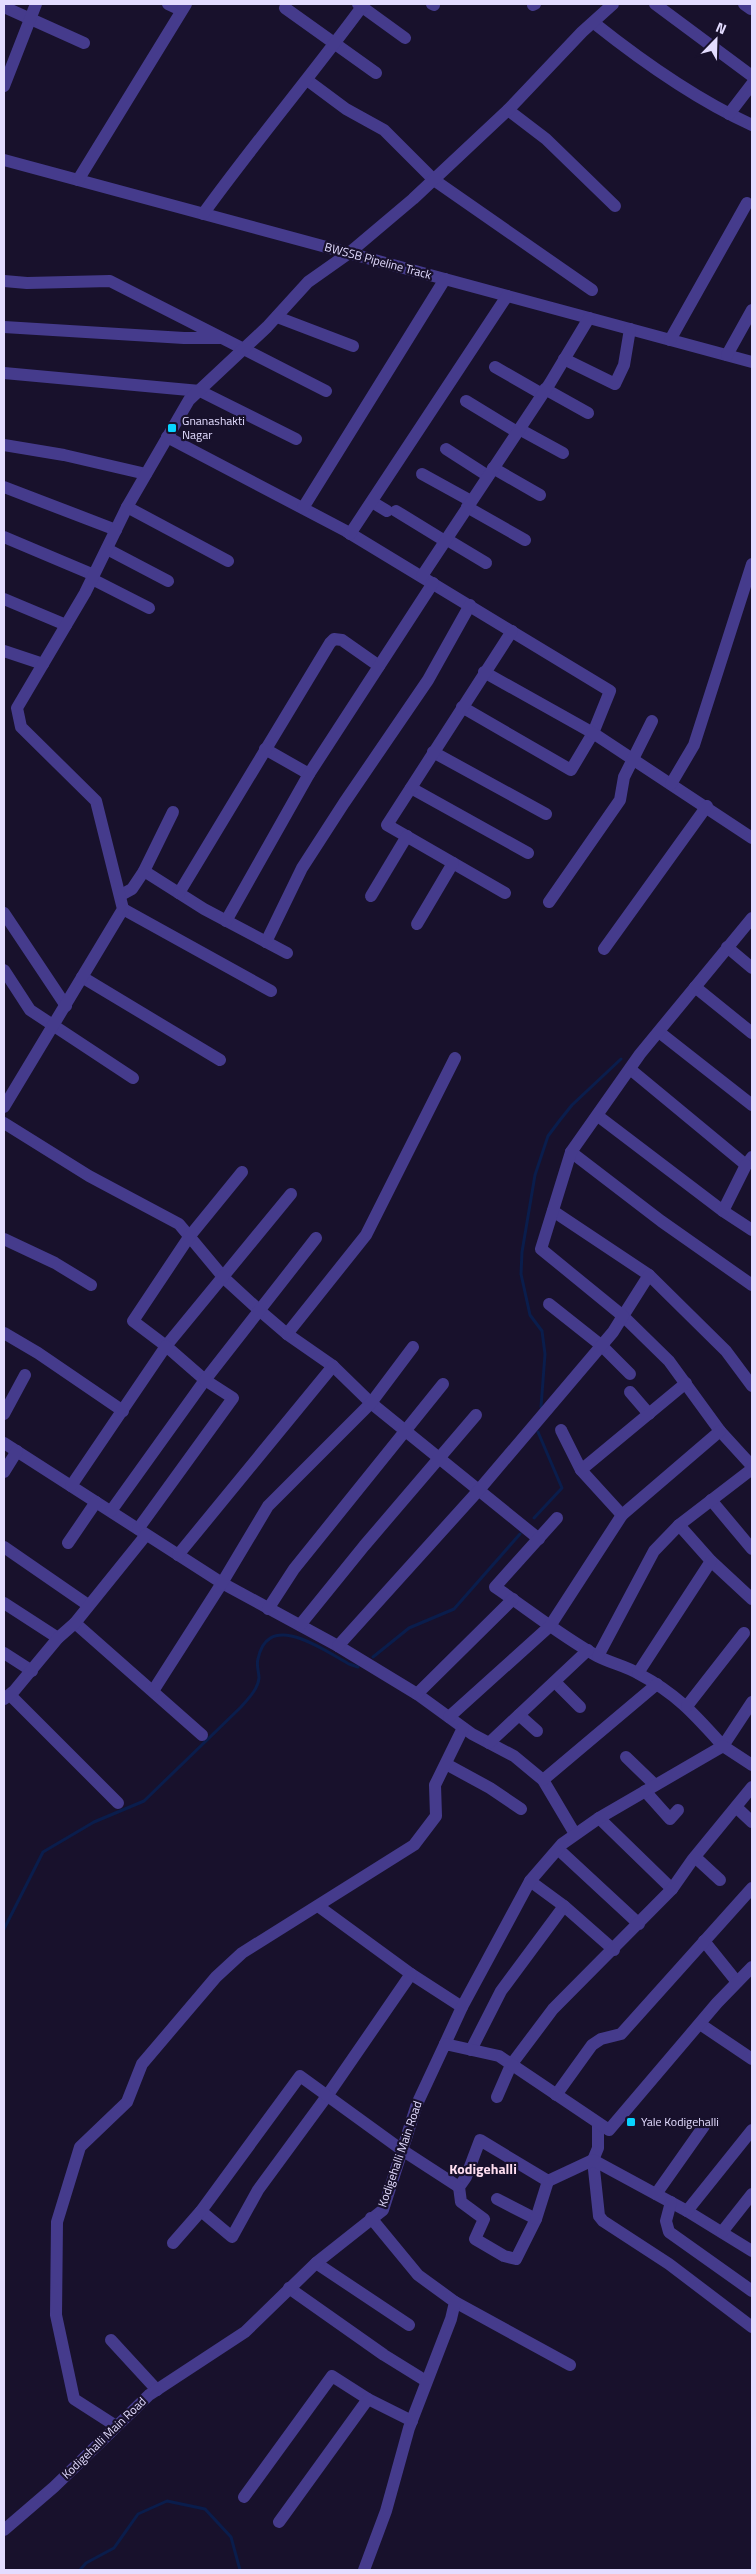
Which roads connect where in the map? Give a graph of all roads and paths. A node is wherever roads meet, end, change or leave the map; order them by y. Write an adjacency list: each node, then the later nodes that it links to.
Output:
1 (36, 4): 9 (street)
2 (168, 4): 7 (street)
3 (613, 4): 10 (street)
4 (655, 4): 17 (street)
5 (362, 5): 11 (street); 13 (street)
6 (4, 7): 9 (street)
7 (183, 7): 23 (street)
8 (285, 8): 13 (street)
9 (30, 17): 12 (street); 14 (street)
10 (594, 23): 19 (street); 20 (street)
11 (405, 38)
12 (84, 43)
13 (334, 44): 15 (street); 16 (street)
14 (7, 66): 18 (street)
15 (376, 73)
16 (307, 80): 24 (street); 27 (street)
17 (752, 84): 20 (street)
18 (4, 86)
19 (508, 110): 24 (street); 26 (street)
20 (729, 114): 21 (street)
21 (752, 125)
22 (4, 160): 23 (street, BWSSB Pipeline Track)
23 (78, 180): 27 (street, BWSSB Pipeline Track)
24 (434, 180): 28 (street); 31 (street)
25 (747, 203): 39 (street)
26 (615, 206)
27 (203, 214): 28 (street, BWSSB Pipeline Track)
28 (349, 253): 29 (street, BWSSB Pipeline Track); 34 (street)
29 (445, 279): 32 (street, BWSSB Pipeline Track); 66 (street)
30 (4, 281): 38 (street)
31 (592, 290)
32 (507, 296): 35 (street, BWSSB Pipeline Track); 63 (street)
33 (752, 310): 42 (street)
34 (277, 317): 40 (street); 41 (street)
35 (589, 318): 37 (street, BWSSB Pipeline Track); 43 (street)
36 (4, 327): 38 (street)
37 (630, 329): 39 (street, BWSSB Pipeline Track); 43 (street)
38 (223, 338): 41 (street)
39 (670, 340): 42 (street, BWSSB Pipeline Track)
40 (353, 346)
41 (245, 348): 47 (street); 48 (street)
42 (728, 355): 44 (street, BWSSB Pipeline Track)
43 (564, 359): 49 (street)
44 (752, 362)
45 (495, 367): 49 (street)
46 (4, 372): 47 (street)
47 (200, 391): 53 (street); 54 (street)
48 (326, 391)
49 (544, 392): 51 (street); 52 (street)
50 (466, 400): 52 (street)
51 (588, 413)
52 (518, 431): 57 (street); 58 (street)
53 (167, 437): 59 (street); 66 (street)
54 (296, 439)
55 (4, 445): 59 (street)
56 (446, 449): 58 (street)
57 (563, 453)
58 (490, 472): 62 (street); 64 (street)
59 (146, 474): 65 (street)
60 (422, 474): 64 (street)
61 (4, 487): 67 (street)
62 (540, 496)
63 (372, 502): 68 (street); 70 (street)
64 (469, 504): 70 (street); 71 (street)
65 (127, 506): 67 (street); 73 (street)
66 (303, 508): 68 (street)
67 (116, 530): 72 (street)
68 (350, 534): 76 (street)
69 (4, 537): 77 (street)
70 (445, 540): 74 (street); 76 (street)
71 (525, 540)
72 (106, 549): 77 (street); 78 (street)
73 (228, 561)
74 (486, 564)
75 (752, 564): 96 (street)
76 (422, 576): 79 (street)
77 (93, 577): 82 (street); 83 (street)
78 (168, 581)
79 (433, 583): 81 (street); 87 (street)
80 (4, 599): 83 (street)
81 (470, 605): 84 (street); 116 (street)
82 (149, 608)
83 (66, 625): 86 (street)
84 (512, 631): 88 (street); 91 (street)
85 (4, 651): 86 (street)
86 (43, 664): 108 (street)
87 (379, 666): 92 (street); 95 (street)
88 (484, 672): 89 (street); 91 (street)
89 (462, 707): 91 (street); 93 (street)
90 (652, 722): 94 (street)
91 (593, 733): 94 (street)
92 (265, 749): 95 (street); 106 (street)
93 (433, 752): 97 (street); 100 (street)
94 (633, 759): 96 (street); 110 (street)
95 (309, 774): 114 (street)
96 (672, 784): 98 (street)
97 (411, 788): 101 (street); 103 (street)
98 (707, 806): 102 (street); 118 (street)
99 (173, 812): 105 (street)
100 (546, 814)
101 (407, 836): 104 (street); 109 (street)
102 (752, 838)
103 (528, 854)
104 (453, 863): 107 (street); 115 (street)
105 (144, 871): 106 (street); 108 (street)
106 (179, 893): 114 (street)
107 (505, 893)
108 (121, 895): 111 (street)
109 (370, 896)
110 (549, 902)
111 (123, 909): 122 (street); 124 (street)
112 (4, 913): 125 (street)
113 (752, 918): 117 (street)
114 (226, 921): 116 (street)
115 (417, 924)
116 (266, 942): 119 (street)
117 (727, 947): 120 (street); 123 (street)
118 (604, 949)
119 (287, 953)
120 (752, 968)
121 (4, 970): 126 (street)
122 (82, 977): 125 (street); 130 (street)
123 (695, 987): 127 (street); 128 (street)
124 (271, 992)
125 (66, 1006): 126 (street)
126 (54, 1026): 132 (street); 133 (street)
127 (658, 1032): 131 (street); 134 (street)
128 (752, 1033)
129 (455, 1058): 155 (street)
130 (220, 1060)
131 (630, 1068): 135 (street); 138 (street)
132 (134, 1078)
133 (6, 1098)
134 (752, 1105)
135 (598, 1116): 137 (street); 142 (street)
136 (4, 1123): 144 (street)
137 (571, 1152): 141 (street); 150 (street)
138 (749, 1161): 142 (street)
139 (242, 1172): 144 (street)
140 (292, 1194): 148 (street)
141 (553, 1211): 147 (street); 153 (street)
142 (723, 1211): 143 (street)
143 (752, 1230)
144 (189, 1237): 148 (street); 156 (street)
145 (316, 1238): 152 (street)
146 (4, 1239): 149 (street)
147 (649, 1275): 153 (street); 165 (street)
148 (224, 1278): 152 (street); 156 (street)
149 (91, 1285)
150 (752, 1285)
151 (549, 1304): 157 (street)
152 (259, 1310): 155 (street); 162 (street)
153 (623, 1316): 157 (street); 164 (street)
154 (4, 1333): 168 (street)
155 (287, 1334): 159 (street)
156 (166, 1346): 162 (street); 168 (street)
157 (602, 1346): 160 (street); 182 (street)
158 (413, 1347): 167 (street)
159 (333, 1366): 167 (street); 194 (street)
160 (630, 1374)
161 (25, 1376): 169 (street)
162 (205, 1380): 185 (street); 189 (street)
163 (443, 1384): 172 (street)
164 (686, 1384): 170 (street); 174 (street)
165 (752, 1386)
166 (630, 1392): 170 (street)
167 (372, 1403): 172 (street); 196 (street)
168 (123, 1411): 181 (street)
169 (4, 1414)
170 (649, 1414): 179 (street)
171 (476, 1415): 177 (street)
172 (406, 1430): 177 (street); 201 (street)
173 (561, 1430): 179 (street)
174 (720, 1430): 178 (street); 186 (street)
175 (4, 1443): 176 (street)
176 (17, 1452): 180 (street); 181 (street)
177 (439, 1459): 182 (street); 203 (street)
178 (752, 1468): 183 (street)
179 (581, 1470): 186 (street)
180 (4, 1472)
181 (71, 1486): 184 (street)
182 (478, 1492): 190 (street); 207 (street)
183 (710, 1500): 188 (street); 193 (street)
184 (96, 1502): 185 (street); 191 (street)
185 (111, 1511): 189 (street)
186 (622, 1515): 204 (street)
187 (557, 1518): 190 (street)
188 (679, 1524): 195 (street); 209 (street)
189 (142, 1532): 194 (street); 200 (street)
190 (539, 1539): 197 (street)
191 (68, 1543)
192 (4, 1547): 200 (street)
193 (752, 1549)
194 (178, 1554): 196 (street)
195 (711, 1561): 198 (street); 211 (street)
196 (222, 1584): 201 (street); 214 (street)
197 (513, 1599): 204 (street); 215 (street)
198 (752, 1599)
199 (4, 1603): 206 (street)
200 (88, 1605): 202 (street)
201 (268, 1609): 203 (street)
202 (75, 1623): 206 (street); 214 (street)
203 (300, 1625): 207 (street)
204 (550, 1626): 209 (street); 221 (street)
205 (744, 1633): 218 (street)
206 (58, 1638): 210 (street)
207 (338, 1646): 215 (street)
208 (4, 1653): 210 (street)
209 (593, 1653): 211 (street); 212 (street)
210 (32, 1671): 216 (street)
211 (638, 1673): 213 (street)
212 (555, 1682): 219 (street); 220 (street)
213 (657, 1684): 218 (street); 230 (street)
214 (152, 1691): 224 (street)
215 (417, 1694): 221 (street)
216 (7, 1697): 233 (street)
217 (752, 1702): 226 (street)
218 (687, 1706): 226 (street)
219 (580, 1707)
220 (519, 1715): 223 (street); 225 (street)
221 (449, 1717): 222 (street)
222 (463, 1728): 225 (street); 228 (street)
223 (537, 1731)
224 (202, 1734)
225 (489, 1743): 230 (street)
226 (723, 1746): 229 (street); 232 (street, Kodigehalli Main Road)
227 (626, 1757): 232 (street)
228 (446, 1764): 235 (street); 246 (street)
229 (752, 1764)
230 (543, 1780): 239 (street)
231 (752, 1787): 234 (street)
232 (650, 1788): 236 (street); 237 (street, Kodigehalli Main Road)
233 (118, 1802)
234 (736, 1807): 238 (street); 241 (street)
235 (521, 1809)
236 (678, 1810)
237 (599, 1818): 239 (street, Kodigehalli Main Road); 245 (street)
238 (752, 1822)
239 (575, 1834): 240 (street, Kodigehalli Main Road)
240 (558, 1849): 243 (street, Kodigehalli Main Road); 248 (street)
241 (695, 1857): 242 (street); 245 (street)
242 (720, 1880)
243 (530, 1881): 247 (street); 254 (street, Kodigehalli Main Road)
244 (752, 1888): 249 (street)
245 (672, 1889): 248 (street)
246 (318, 1906): 252 (street); 293 (street)
247 (564, 1906): 250 (street); 257 (street)
248 (639, 1924): 250 (street)
249 (704, 1940): 253 (street); 260 (street)
250 (614, 1950): 259 (street)
251 (752, 1967): 253 (street)
252 (411, 1974): 254 (street); 261 (street)
253 (738, 1982): 255 (street)
254 (462, 2006): 256 (street, Kodigehalli Main Road)
255 (700, 2024): 258 (street); 263 (street)
256 (445, 2044): 257 (street); 266 (street, Kodigehalli Main Road)
257 (471, 2050): 259 (street)
258 (752, 2058)
259 (511, 2065): 260 (street); 262 (street)
260 (556, 2095): 263 (street)
261 (327, 2096): 266 (street); 275 (street); 275 (street)
262 (497, 2097)
263 (598, 2123): 267 (street)
264 (704, 2126): 270 (street)
265 (752, 2130): 274 (street)
266 (402, 2150): 269 (street); 276 (street, Kodigehalli Main Road)
267 (593, 2160): 268 (street); 270 (street); 286 (street)
268 (548, 2181): 269 (street); 277 (street)
269 (459, 2187): 277 (street)
270 (656, 2194): 273 (street)
271 (752, 2194): 278 (street)
272 (497, 2199): 277 (street)
273 (672, 2202): 274 (street); 283 (street)
274 (687, 2210): 278 (street)
275 (201, 2211): 279 (street)
276 (371, 2218): 281 (street, Kodigehalli Main Road); 284 (street)
277 (536, 2219)
278 (722, 2232): 280 (street)
279 (173, 2243)
280 (752, 2250)
281 (316, 2263): 282 (street, Kodigehalli Main Road); 285 (street)
282 (289, 2288): 289 (street); 290 (street, Kodigehalli Main Road)
283 (752, 2291)
284 (455, 2302): 288 (street); 289 (street)
285 (409, 2325)
286 (752, 2327)
287 (111, 2340): 290 (street)
288 (570, 2365)
289 (426, 2381): 292 (street)
290 (157, 2390): 293 (street, Kodigehalli Main Road)
291 (368, 2399): 292 (street); 294 (street); 295 (street)
292 (412, 2421): 297 (street)
293 (116, 2426): 296 (street, Kodigehalli Main Road)
294 (244, 2497)
295 (279, 2522)
296 (4, 2530)
297 (364, 2570)

